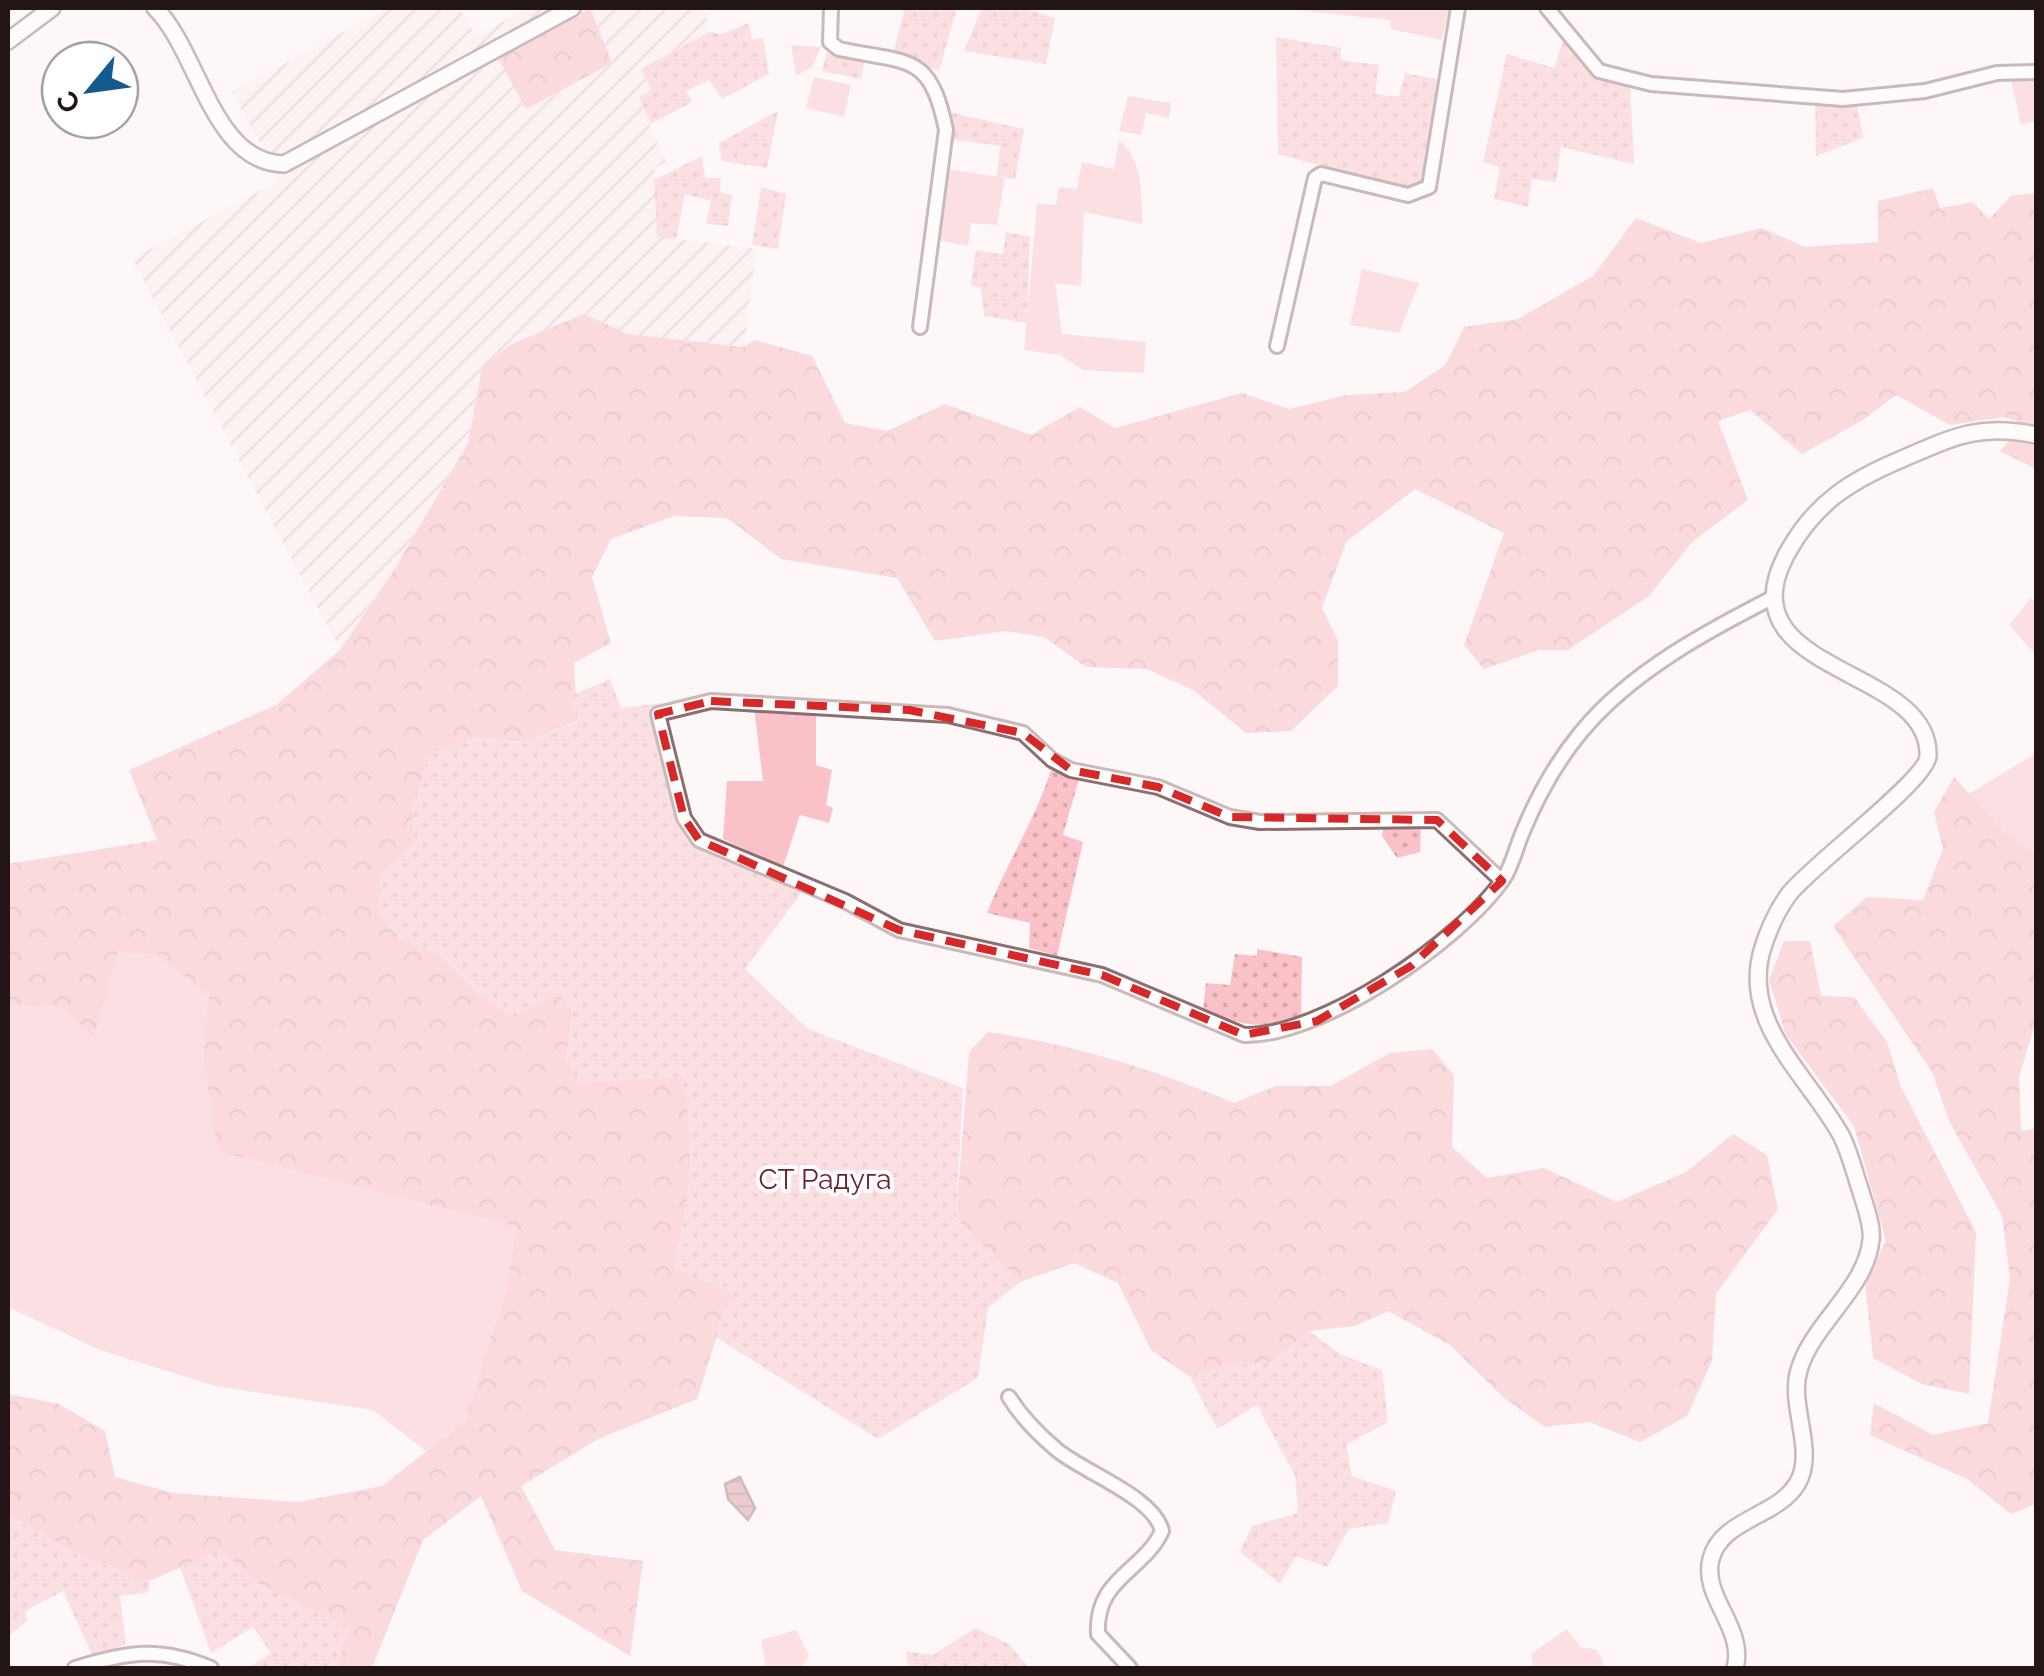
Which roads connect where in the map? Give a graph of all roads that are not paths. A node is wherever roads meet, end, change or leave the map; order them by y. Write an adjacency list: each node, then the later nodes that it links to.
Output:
1 (52, 8): 7 (street)
2 (155, 8): 3 (street)
3 (572, 8)
4 (832, 8): 9 (street)
5 (1458, 8): 10 (street)
6 (1548, 8): 8 (street)
7 (8, 41)
8 (2036, 72)
9 (920, 327)
10 (1277, 346)
11 (2036, 434): 12 (street)
12 (1774, 597): 13 (street); 19 (street)
13 (1502, 881): 13 (street)
14 (1008, 1397): 18 (street)
15 (191, 1665): 16 (street); 17 (street)
16 (75, 1668)
17 (210, 1668)
18 (1130, 1668)
19 (1736, 1668)

